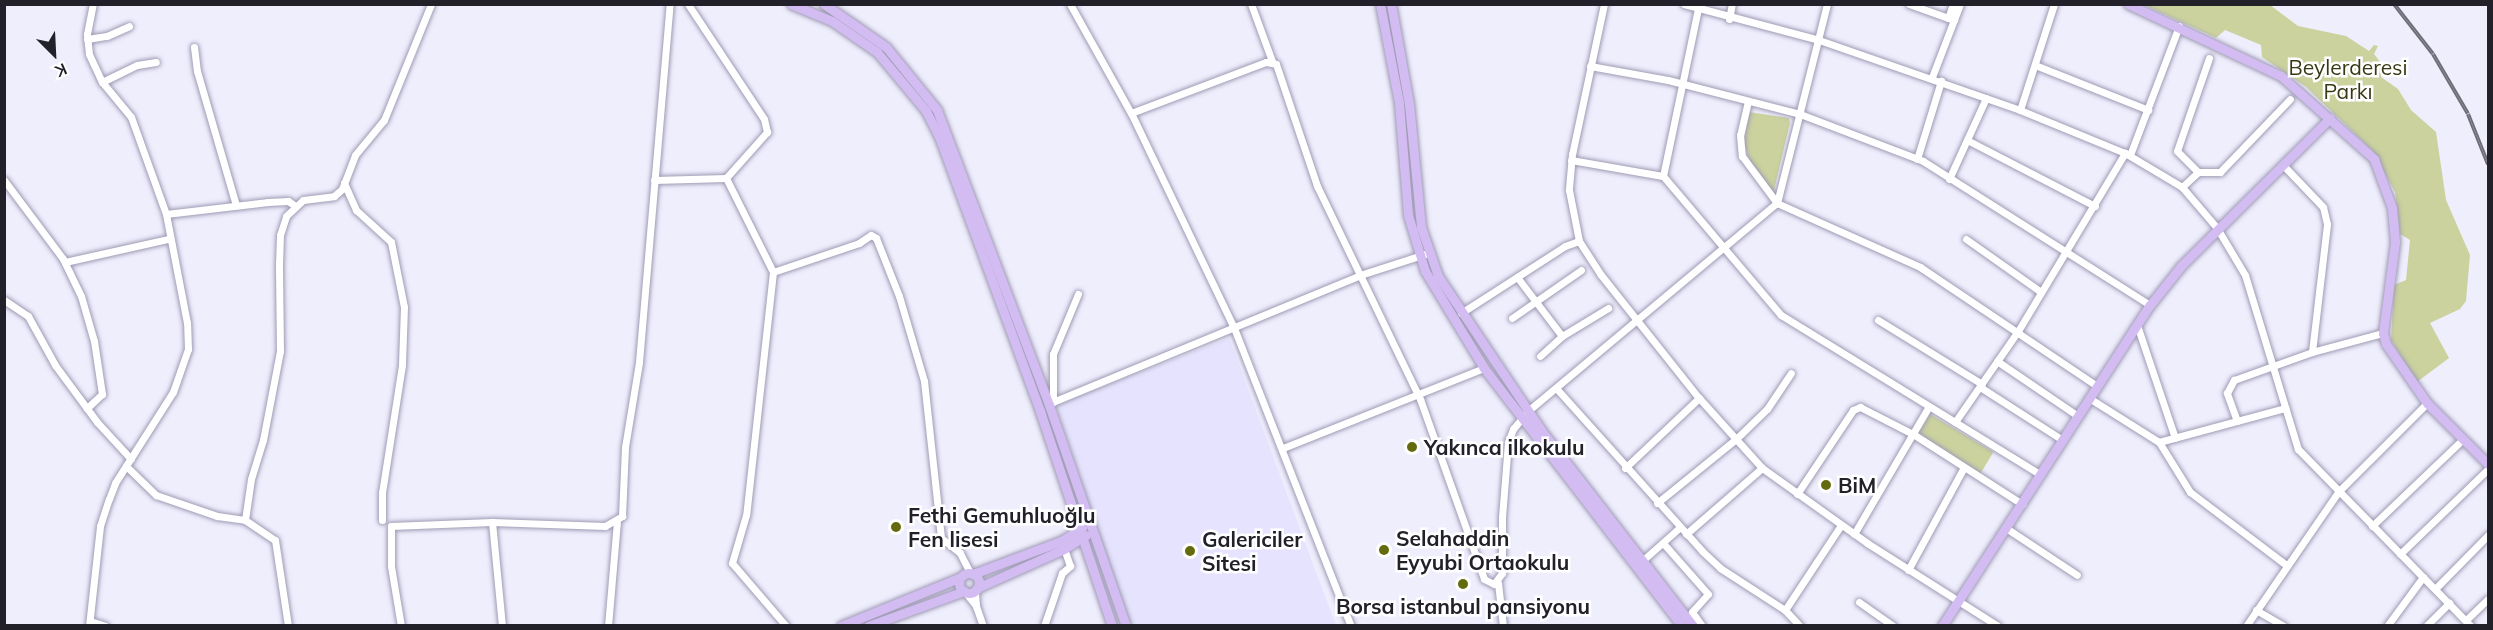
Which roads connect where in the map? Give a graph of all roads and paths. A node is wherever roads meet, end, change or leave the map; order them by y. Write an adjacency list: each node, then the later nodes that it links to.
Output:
1 (93, 4): 25 (street)
2 (431, 4): 56 (street)
3 (670, 4): 55 (street)
4 (688, 4): 52 (street)
5 (791, 4): 107 (main road)
6 (824, 4): 102 (main road)
7 (1070, 4): 42 (street)
8 (1251, 4): 29 (street)
9 (1380, 4): 69 (main road)
10 (1392, 4): 69 (main road)
11 (1604, 4): 32 (street)
12 (1684, 4): 20 (street)
13 (1732, 4): 22 (street)
14 (1827, 4): 26 (street)
15 (1909, 4): 21 (street)
16 (1953, 4): 21 (street)
17 (1960, 4): 21 (street)
18 (2054, 4): 31 (street)
19 (2128, 4): 24 (main road)
20 (1698, 8): 22 (street); 36 (street)
21 (1951, 19): 33 (street)
22 (1729, 20): 26 (street)
23 (129, 26): 25 (street)
24 (2180, 26): 41 (street); 44 (main road)
25 (87, 39): 35 (street)
26 (1819, 40): 33 (street); 43 (street)
27 (194, 47): 59 (street)
28 (2209, 58): 50 (street)
29 (1272, 61): 42 (street); 73 (street)
30 (156, 62): 35 (street)
31 (2035, 65): 40 (street); 41 (street)
32 (1590, 66): 36 (street); 48 (street)
33 (1932, 77): 34 (street)
34 (1941, 81): 37 (street); 47 (street)
35 (102, 82): 62 (street)
36 (1683, 84): 39 (street); 51 (street)
37 (1986, 98): 40 (street); 45 (street)
38 (2290, 99): 50 (street)
39 (1748, 100): 43 (street); 58 (street)
40 (2020, 110): 46 (street)
41 (2148, 110): 46 (street)
42 (1131, 113): 86 (street)
43 (1800, 114): 47 (street); 58 (street)
44 (2330, 118): 49 (main road); 88 (main road)
45 (1967, 140): 53 (street); 61 (street)
46 (2128, 154): 57 (street); 61 (street)
47 (1917, 159): 53 (street)
48 (1571, 160): 51 (street); 66 (street)
49 (2284, 166): 63 (main road); 90 (street)
50 (2198, 172): 57 (street)
51 (1663, 176): 67 (street)
52 (726, 178): 55 (street); 72 (street)
53 (1949, 179): 68 (street)
54 (4, 180): 70 (street)
55 (654, 180): 134 (street)
56 (344, 183): 60 (street); 132 (street)
57 (2182, 187): 63 (street)
58 (1777, 203): 67 (street); 87 (street)
59 (236, 205): 60 (street); 62 (street)
60 (294, 205): 131 (street)
61 (2095, 206): 68 (street)
62 (166, 214): 64 (street)
63 (2217, 228): 79 (main road); 93 (street)
64 (168, 239): 70 (street); 119 (street)
65 (1966, 239): 75 (street)
66 (1579, 241): 74 (street); 83 (street)
67 (1724, 247): 83 (street); 104 (street)
68 (2067, 250): 75 (street); 79 (street)
69 (1423, 255): 73 (street); 81 (main road); 94 (main road)
70 (65, 262): 105 (street)
71 (1581, 270): 78 (street)
72 (773, 272): 150 (street); 169 (street)
73 (1360, 275): 86 (street); 99 (street)
74 (1517, 277): 78 (street); 81 (street)
75 (2041, 291): 87 (street)
76 (1078, 294): 102 (street)
77 (4, 300): 105 (street)
78 (1533, 301): 82 (street); 89 (street)
79 (2150, 305): 85 (main road)
80 (1608, 308): 89 (street)
81 (1461, 313): 108 (main road)
82 (1512, 318)
83 (1637, 320): 98 (street); 100 (street)
84 (1878, 320): 96 (street)
85 (2137, 325): 97 (main road); 113 (street)
86 (1234, 328): 102 (street); 118 (street)
87 (2018, 331): 92 (street); 97 (street)
88 (2383, 333): 90 (street); 103 (main road)
89 (1562, 336): 91 (street)
90 (2312, 352): 93 (street)
91 (1540, 356)
92 (1997, 362): 96 (street); 109 (street)
93 (2271, 367): 106 (street); 110 (street)
94 (1484, 368): 99 (street); 108 (main road)
95 (1791, 374): 114 (street)
96 (1981, 386): 111 (street); 115 (street)
97 (2097, 386): 101 (main road)
98 (1556, 388): 108 (street); 122 (street)
99 (1418, 395): 118 (street); 153 (street)
100 (1700, 398): 114 (street); 122 (street)
101 (2089, 398): 109 (main road); 117 (street)
102 (1052, 403): 107 (street); 137 (main road)
103 (2427, 403): 116 (main road); 127 (street)
104 (1929, 406): 111 (street); 112 (street)
105 (87, 408): 119 (street)
106 (2284, 408): 110 (street); 127 (street)
107 (1040, 411): 140 (main road)
108 (1525, 414): 147 (main road); 153 (street); 178 (main road)
109 (2078, 416): 115 (main road)
110 (2237, 421): 113 (street)
111 (1955, 422): 126 (street)
112 (1913, 434): 124 (street); 128 (street); 142 (street)
113 (2175, 438): 117 (street)
114 (1736, 439): 123 (street); 129 (street)
115 (2061, 439): 126 (main road)
116 (2463, 439): 120 (main road); 136 (street)
117 (2159, 441): 148 (street)
118 (1283, 448): 176 (street)
119 (131, 459): 121 (street)
120 (2488, 464)
121 (126, 466): 131 (street); 162 (street)
122 (1625, 468): 129 (street)
123 (1762, 468): 128 (street); 141 (street)
124 (1963, 469): 130 (street); 149 (street)
125 (2488, 469): 146 (street)
126 (2041, 475): 130 (main road)
127 (2338, 492): 136 (street); 148 (street)
128 (1797, 494): 135 (street)
129 (1657, 503): 138 (street)
130 (2022, 504): 139 (main road)
131 (245, 520): 165 (street)
132 (382, 520)
133 (492, 522): 134 (street); 166 (street); 167 (street)
134 (617, 522): 168 (street)
135 (1841, 525): 142 (street); 160 (street)
136 (2372, 526): 146 (street)
137 (1091, 528): 140 (main road); 175 (main road)
138 (1679, 528): 141 (street); 144 (street)
139 (2006, 528): 151 (street); 158 (main road)
140 (1079, 533): 145 (main road); 174 (main road)
141 (1686, 534): 160 (street)
142 (1854, 534): 149 (street)
143 (2488, 535): 154 (street)
144 (1663, 543): 147 (street); 180 (street)
145 (1063, 545): 150 (main road); 155 (main road); 173 (street)
146 (2400, 554): 152 (street)
147 (1642, 561): 179 (main road)
148 (2286, 565): 161 (street)
149 (1908, 570): 158 (street)
150 (967, 575): 155 (main road); 155 (main road); 170 (main road)
151 (2077, 575)
152 (2423, 577): 154 (street); 187 (street)
153 (1498, 582): 177 (street)
154 (2435, 589): 159 (street)
155 (971, 590): 171 (main road); 172 (street)
156 (2488, 599): 163 (street)
157 (1859, 602): 182 (street)
158 (1958, 602): 183 (main road); 184 (street)
159 (2449, 603): 163 (street); 188 (street)
160 (1785, 610): 181 (street)
161 (2256, 610): 185 (street); 186 (street)
162 (89, 623): 164 (street)
163 (2468, 623)
164 (105, 626)
165 (288, 626)
166 (401, 626)
167 (502, 626)
168 (608, 626)
169 (786, 626)
170 (841, 626)
171 (868, 626)
172 (983, 626)
173 (1044, 626)
174 (1112, 626)
175 (1126, 626)
176 (1351, 626)
177 (1503, 626)
178 (1682, 626)
179 (1693, 626)
180 (1702, 626)
181 (1800, 626)
182 (1893, 626)
183 (1942, 626)
184 (1998, 626)
185 (2246, 626)
186 (2284, 626)
187 (2387, 626)
188 (2426, 626)

